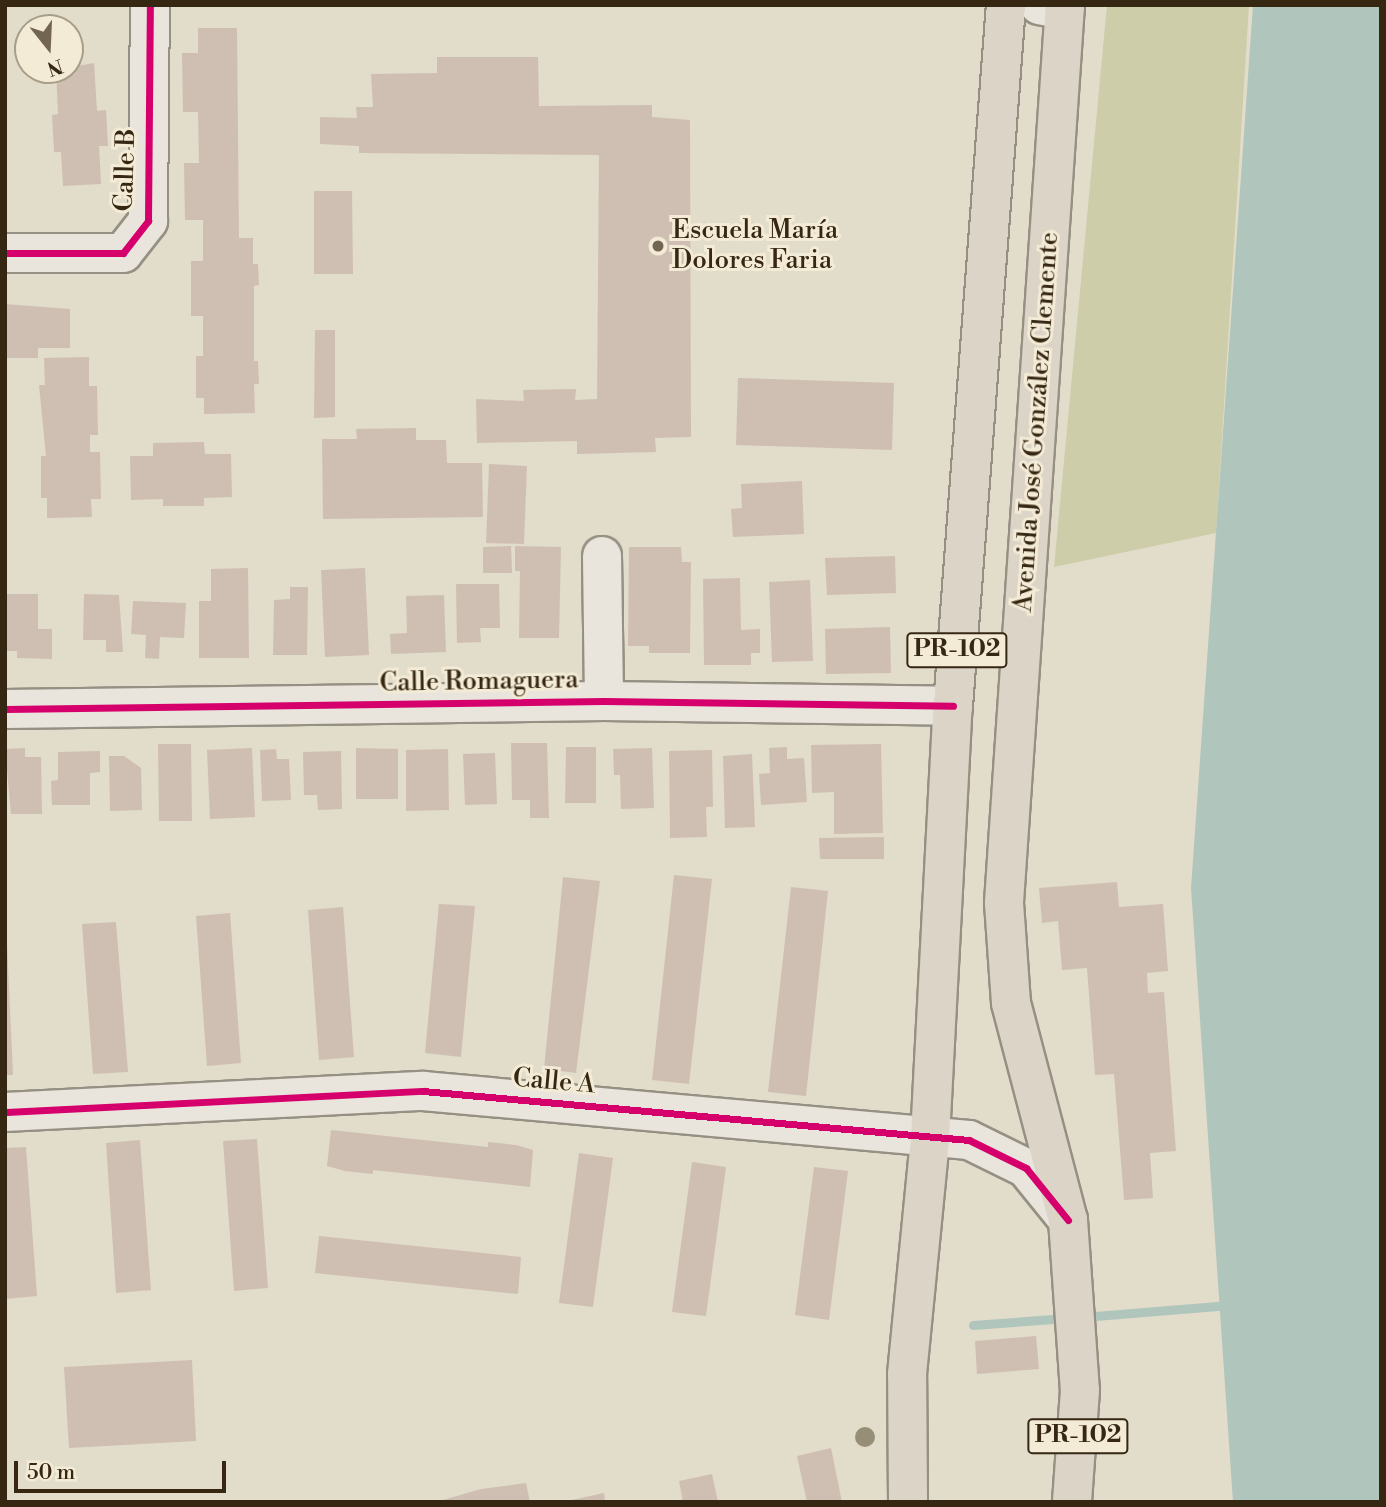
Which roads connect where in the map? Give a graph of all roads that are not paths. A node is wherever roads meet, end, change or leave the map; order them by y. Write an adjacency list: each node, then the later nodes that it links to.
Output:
1 (150, 5): 4 (street, Calle B)
2 (1006, 5): 7 (main road, PR-102)
3 (1056, 7): 11 (main road, Avenida José González Clemente / PR-102)
4 (5, 253)
5 (602, 556): 6 (street)
6 (604, 701): 7 (street, Calle Romaguera); 8 (street, Calle Romaguera)
7 (953, 706): 10 (main road, PR-102)
8 (5, 709)
9 (5, 1112): 10 (street, Calle A)
10 (930, 1138): 11 (street, Calle A); 12 (main road, PR-102)
11 (1068, 1220): 13 (main road, Avenida José González Clemente / PR-102)
12 (908, 1502)
13 (1072, 1502)

